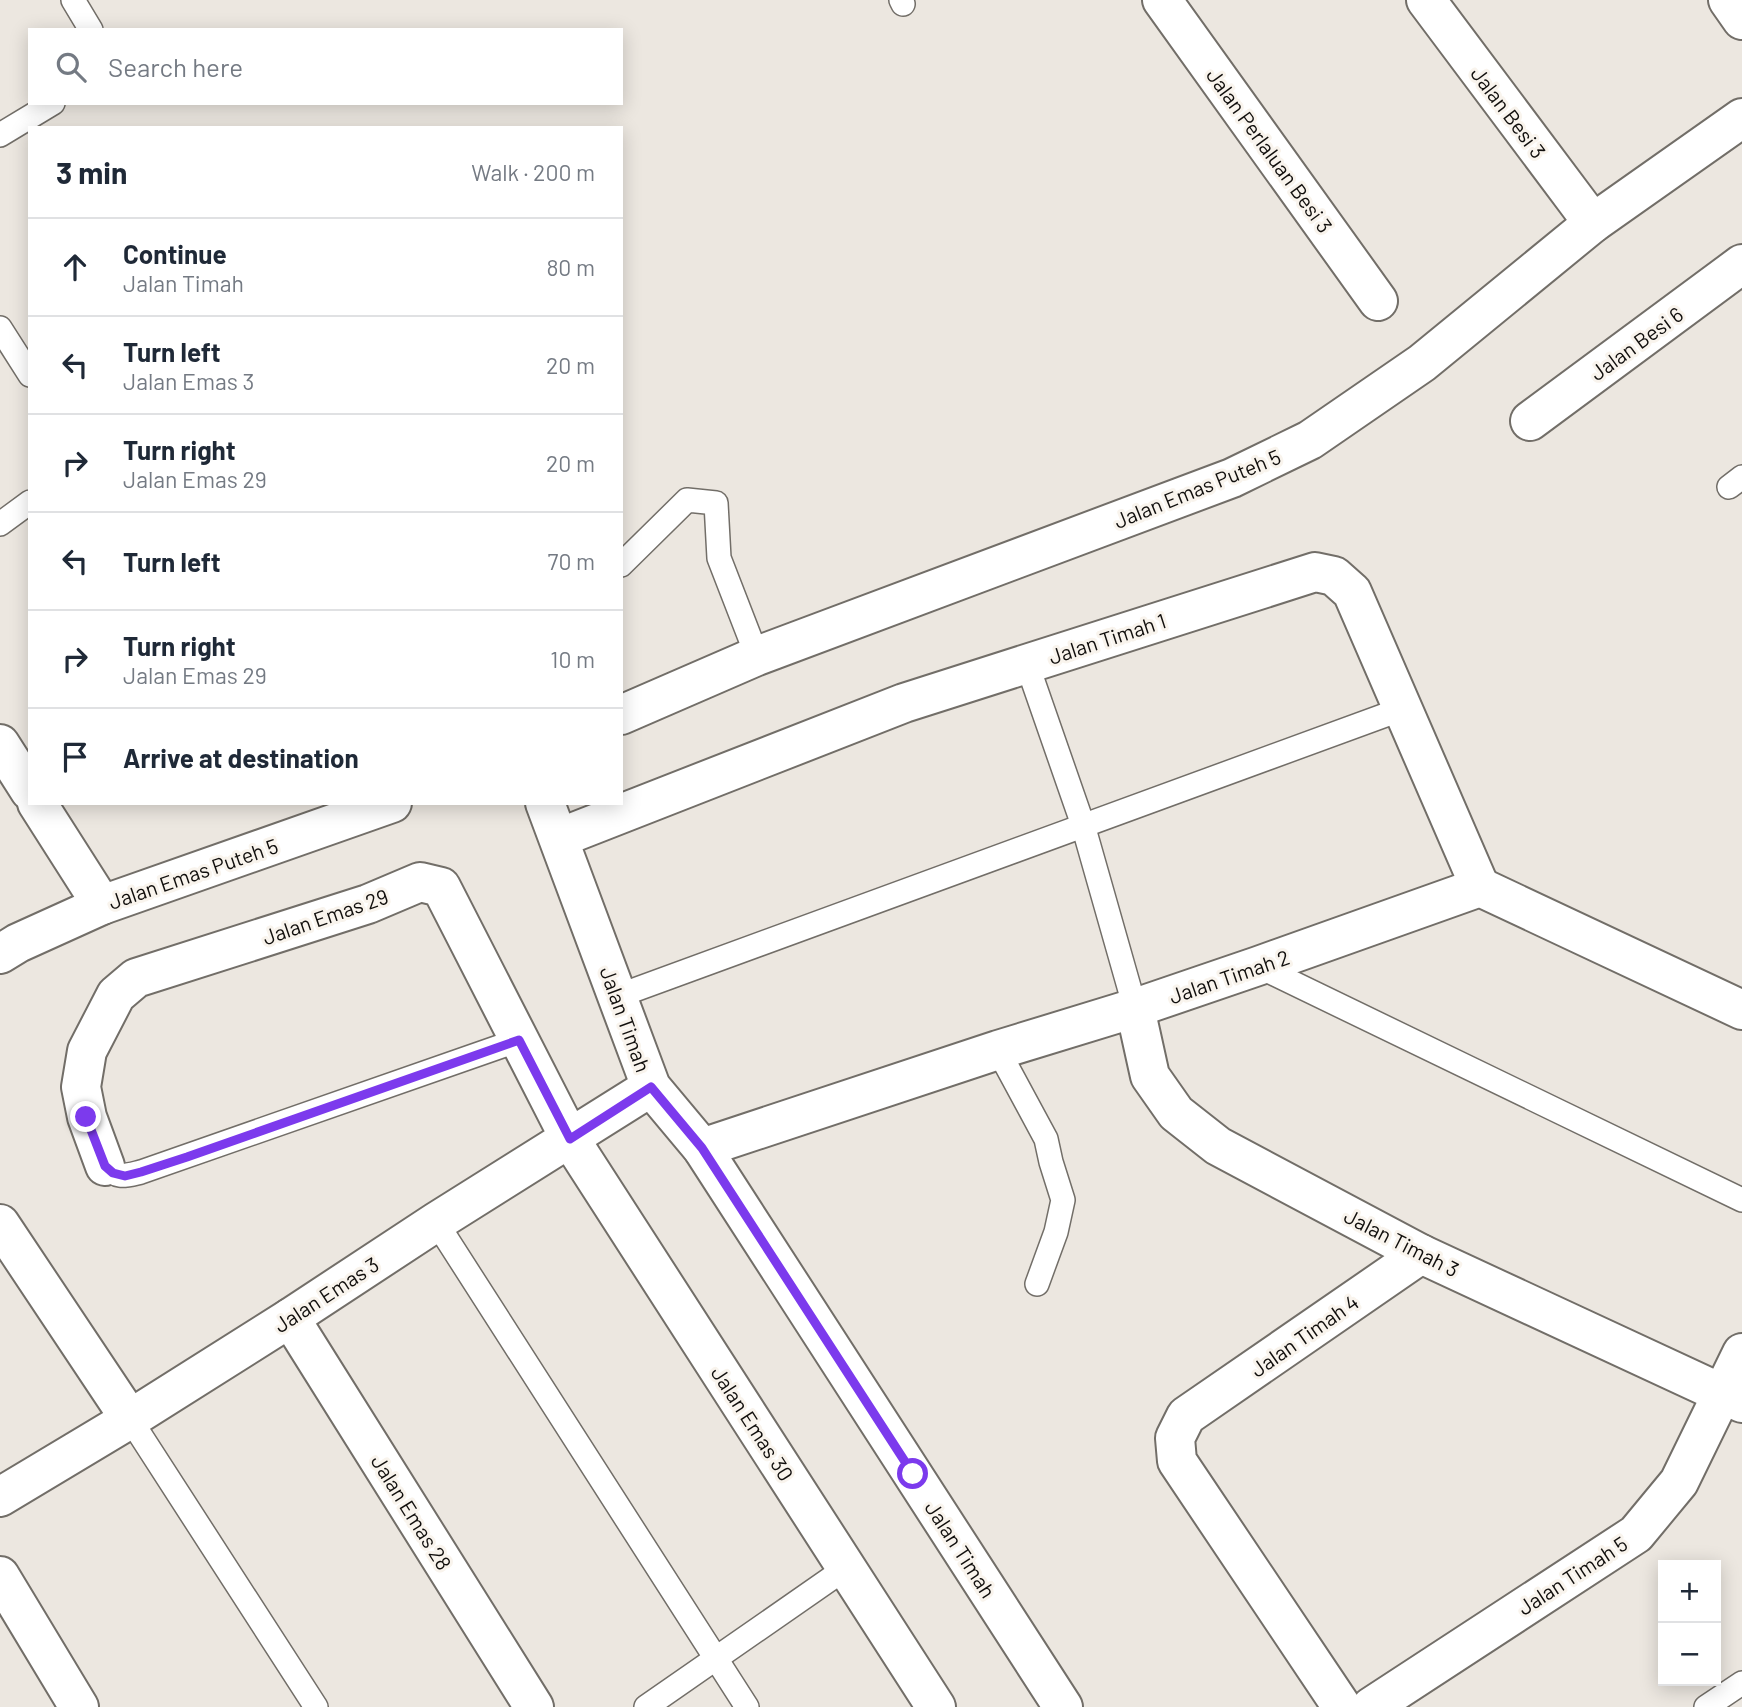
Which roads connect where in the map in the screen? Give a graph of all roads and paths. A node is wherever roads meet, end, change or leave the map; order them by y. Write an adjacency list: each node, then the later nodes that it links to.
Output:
1 (73, 0): 6 (lane)
2 (1162, 0): 12 (street, Jalan Perlaluan Besi 3)
3 (1426, 0): 10 (street, Jalan Besi 3)
4 (1728, 0): 5 (street)
5 (1742, 20)
6 (90, 28)
7 (49, 105): 9 (lane)
8 (1742, 118): 10 (street, Jalan Emas Puteh 5)
9 (0, 135)
10 (1592, 223): 19 (street, Jalan Emas Puteh 5)
11 (1742, 264): 15 (street, Jalan Besi 6)
12 (1378, 300)
13 (0, 328): 14 (lane)
14 (28, 372)
15 (1530, 421)
16 (28, 503): 17 (lane)
17 (0, 524)
18 (623, 563): 19 (lane)
19 (757, 656): 22 (street, Jalan Emas Puteh 5)
20 (1027, 664): 21 (street, Jalan Timah 1); 28 (lane); 29 (street, Jalan Timah 1)
21 (1402, 709): 28 (lane); 30 (street, Jalan Timah 1)
22 (623, 714)
23 (0, 744): 24 (street)
24 (28, 788)
25 (38, 805): 31 (street)
26 (385, 805): 31 (street, Jalan Emas Puteh 5)
27 (546, 805): 29 (street, Jalan Timah)
28 (1083, 825): 34 (lane); 35 (lane)
29 (559, 838): 34 (street, Jalan Timah)
30 (1480, 887): 33 (street, Jalan Timah 2); 36 (street)
31 (102, 905): 32 (street, Jalan Emas Puteh 5)
32 (0, 954)
33 (1258, 966): 35 (street, Jalan Timah 2); 43 (lane)
34 (618, 996): 39 (street, Jalan Timah)
35 (1135, 1008): 38 (street, Jalan Timah 2); 46 (street, Jalan Timah 3)
36 (1742, 1010)
37 (519, 1040): 40 (street, Jalan Emas 29); 42 (lane); 42 (street, Jalan Emas 29)
38 (998, 1050): 41 (street, Jalan Timah 2); 47 (lane)
39 (651, 1087): 40 (street, Jalan Emas 3); 41 (street, Jalan Timah)
40 (570, 1139): 44 (street, Jalan Emas 3); 53 (street, Jalan Emas 30)
41 (702, 1148): 63 (street, Jalan Timah)
42 (105, 1166)
43 (1742, 1200)
44 (436, 1222): 48 (street, Jalan Emas 3); 55 (lane)
45 (0, 1225): 51 (street)
46 (1421, 1254): 50 (street, Jalan Timah 3); 64 (street, Jalan Timah 4)
47 (1037, 1284)
48 (290, 1318): 51 (street, Jalan Emas 3); 59 (street, Jalan Emas 28)
49 (1742, 1353): 50 (street, Jalan Timah 5)
50 (1732, 1399): 65 (street, Jalan Timah 5)
51 (130, 1419): 52 (street, Jalan Emas 3); 58 (lane)
52 (0, 1497)
53 (846, 1568): 55 (lane); 62 (street, Jalan Emas 30)
54 (0, 1576): 57 (street)
55 (717, 1659): 60 (lane); 61 (lane)
56 (1742, 1683): 66 (lane)
57 (79, 1707)
58 (316, 1707)
59 (534, 1707)
60 (646, 1707)
61 (747, 1707)
62 (936, 1707)
63 (1063, 1707)
64 (1342, 1707)
65 (1371, 1707)
66 (1706, 1707)

